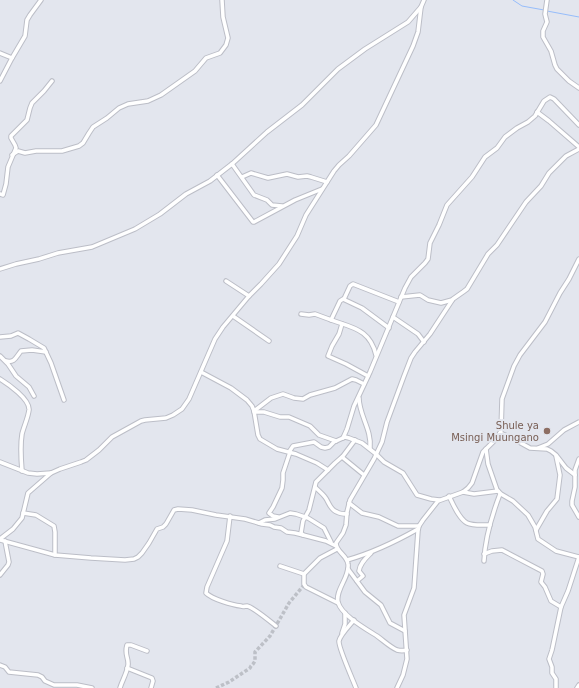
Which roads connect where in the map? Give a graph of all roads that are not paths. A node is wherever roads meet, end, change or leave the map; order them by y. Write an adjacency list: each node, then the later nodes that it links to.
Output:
1 (41, 0): 7 (street)
2 (222, 0): 14 (street)
3 (424, 0): 5 (street)
4 (547, 0): 10 (street)
5 (421, 7): 15 (street); 18 (street)
6 (0, 53): 7 (street)
7 (12, 58): 8 (street)
8 (0, 81)
9 (52, 81): 14 (street)
10 (579, 88)
11 (537, 112): 12 (street); 13 (street); 26 (street)
12 (579, 125)
13 (579, 148): 28 (street)
14 (12, 155): 20 (street)
15 (232, 164): 16 (street); 17 (street)
16 (217, 175): 21 (street); 23 (street)
17 (242, 177): 18 (street); 21 (street)
18 (327, 182): 19 (street)
19 (323, 189): 21 (street); 25 (street)
20 (0, 194)
21 (283, 206)
22 (579, 259): 52 (street)
23 (0, 269)
24 (226, 281): 25 (street)
25 (249, 296): 31 (street)
26 (401, 297): 28 (street); 29 (street)
27 (344, 299): 29 (street); 33 (street); 35 (street)
28 (453, 299): 38 (street)
29 (399, 302): 32 (street)
30 (301, 314): 33 (street)
31 (233, 316): 37 (street); 43 (street)
32 (393, 317): 35 (street); 38 (street)
33 (331, 320): 34 (street)
34 (342, 324): 41 (street); 44 (street)
35 (388, 328): 41 (street)
36 (0, 337): 39 (street)
37 (269, 341)
38 (424, 342): 60 (street)
39 (46, 352): 42 (street); 49 (street)
40 (0, 356): 42 (street)
41 (376, 356): 44 (street)
42 (6, 361): 48 (street)
43 (201, 372): 50 (street); 67 (street)
44 (368, 376): 46 (street)
45 (0, 379): 66 (street)
46 (364, 384): 47 (street); 50 (street)
47 (359, 395): 53 (street); 56 (street)
48 (34, 396)
49 (64, 400)
50 (254, 412): 55 (street); 59 (street)
51 (579, 422): 57 (street)
52 (500, 433): 57 (street); 58 (street)
53 (344, 438): 54 (street); 55 (street)
54 (355, 440): 56 (street); 62 (street)
55 (336, 441): 59 (street)
56 (370, 448): 60 (street)
57 (536, 448): 61 (street)
58 (486, 449): 72 (street); 73 (street)
59 (290, 452): 65 (street); 80 (street)
60 (376, 454): 68 (street); 75 (street)
61 (556, 455): 69 (street); 86 (street)
62 (342, 457): 65 (street); 68 (street)
63 (579, 459): 69 (street)
64 (0, 462): 66 (street)
65 (328, 470): 71 (street)
66 (22, 471): 67 (street)
67 (51, 473): 77 (street)
68 (364, 475): 76 (street)
69 (574, 475): 70 (street)
70 (577, 484): 82 (street)
71 (315, 488): 78 (street); 81 (street)
72 (462, 492): 73 (street); 74 (street)
73 (499, 492): 84 (street); 86 (street)
74 (449, 496): 75 (street); 84 (street)
75 (440, 500): 85 (street)
76 (349, 502): 78 (street); 85 (street)
77 (23, 513): 88 (street); 94 (street)
78 (347, 514): 91 (street)
79 (230, 516): 83 (street); 94 (street); 107 (street)
80 (279, 517): 81 (street); 83 (street)
81 (305, 517): 87 (street); 90 (street)
82 (579, 517)
83 (259, 523): 87 (street)
84 (490, 526): 93 (street)
85 (419, 528): 92 (street); 108 (street)
86 (536, 530): 95 (street)
87 (303, 535): 90 (street)
88 (0, 540): 89 (street)
89 (5, 541): 94 (street); 101 (street)
90 (332, 543): 91 (street)
91 (337, 547): 96 (street); 100 (street)
92 (372, 552): 96 (street); 102 (street)
93 (484, 554): 97 (street); 104 (street)
94 (55, 555)
95 (579, 557): 104 (street)
96 (347, 560): 99 (street)
97 (484, 561)
98 (280, 566): 100 (street)
99 (348, 569): 102 (street); 103 (street)
100 (304, 574): 103 (street)
101 (0, 575)
102 (357, 581): 108 (street)
103 (338, 603): 105 (street)
104 (561, 607): 120 (street)
105 (345, 613): 106 (street); 109 (street)
106 (354, 620): 109 (street); 110 (street)
107 (276, 626)
108 (405, 631): 110 (street)
109 (341, 638): 118 (street)
110 (406, 650): 119 (street)
111 (147, 652): 113 (street)
112 (0, 665): 115 (street)
113 (127, 668): 116 (street); 117 (street)
114 (579, 685): 121 (street)
115 (92, 688)
116 (120, 688)
117 (151, 688)
118 (356, 688)
119 (397, 688)
120 (556, 688)
121 (577, 688)

